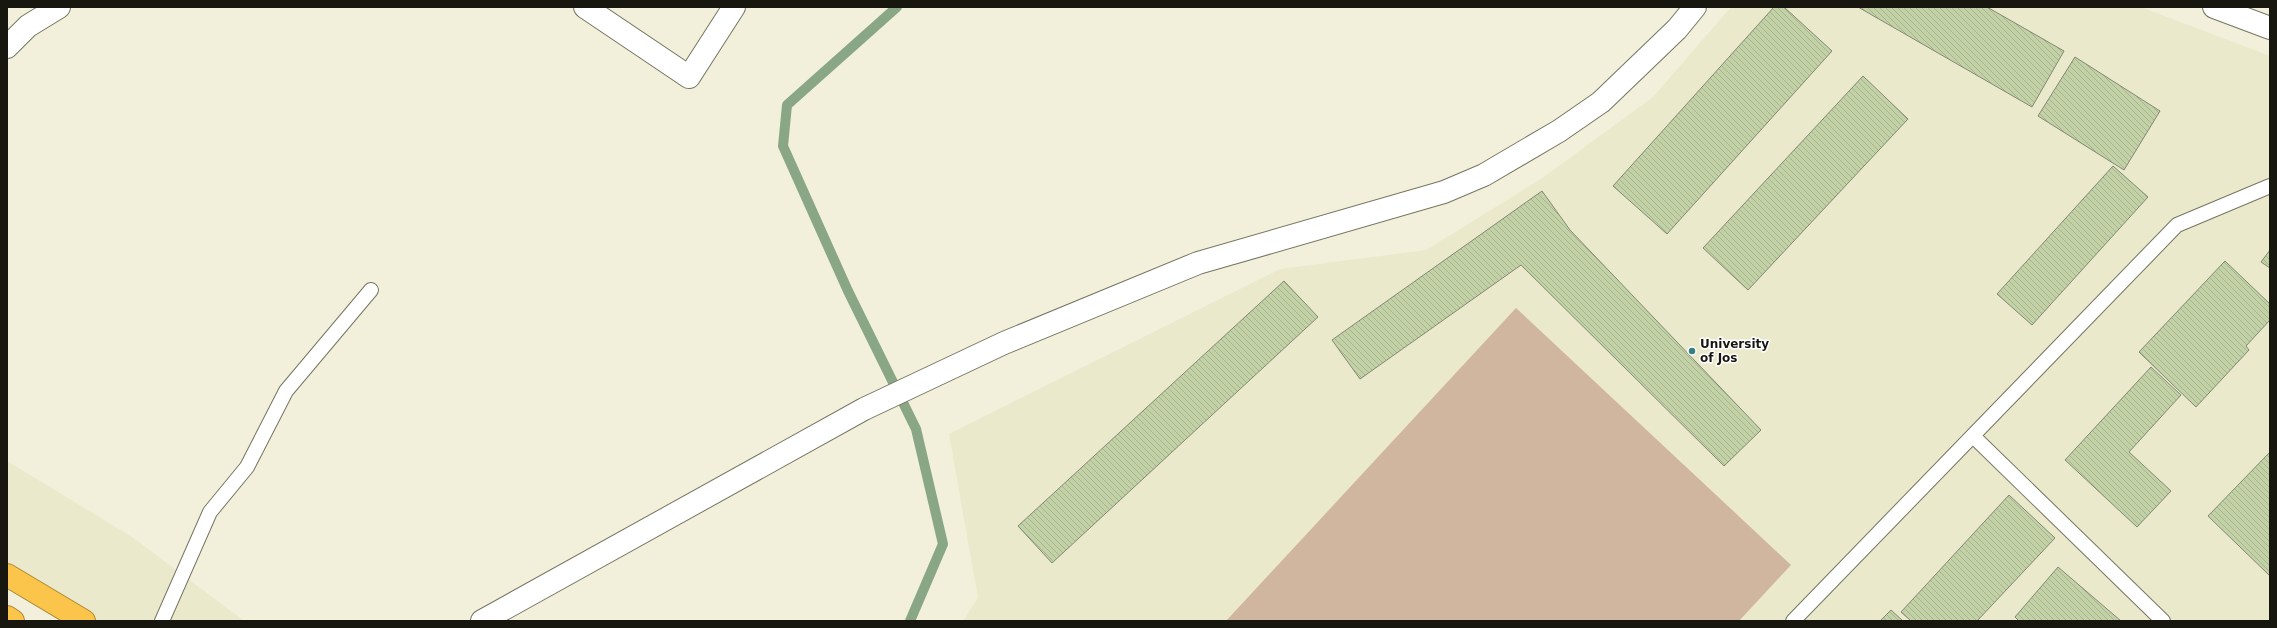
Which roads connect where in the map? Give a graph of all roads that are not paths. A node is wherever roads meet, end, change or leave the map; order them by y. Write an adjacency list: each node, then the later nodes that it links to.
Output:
1 (59, 7): 7 (street)
2 (585, 7): 3 (street)
3 (734, 7)
4 (1695, 7): 16 (street)
5 (2214, 7): 6 (street)
6 (2270, 28)
7 (7, 47)
8 (2270, 186): 10 (lane)
9 (371, 290): 15 (lane)
10 (1973, 436): 17 (lane); 18 (lane)
11 (7, 575): 14 (highway)
12 (7, 617): 13 (highway)
13 (13, 621)
14 (84, 621)
15 (162, 621)
16 (482, 621)
17 (1793, 621)
18 (2163, 621)

